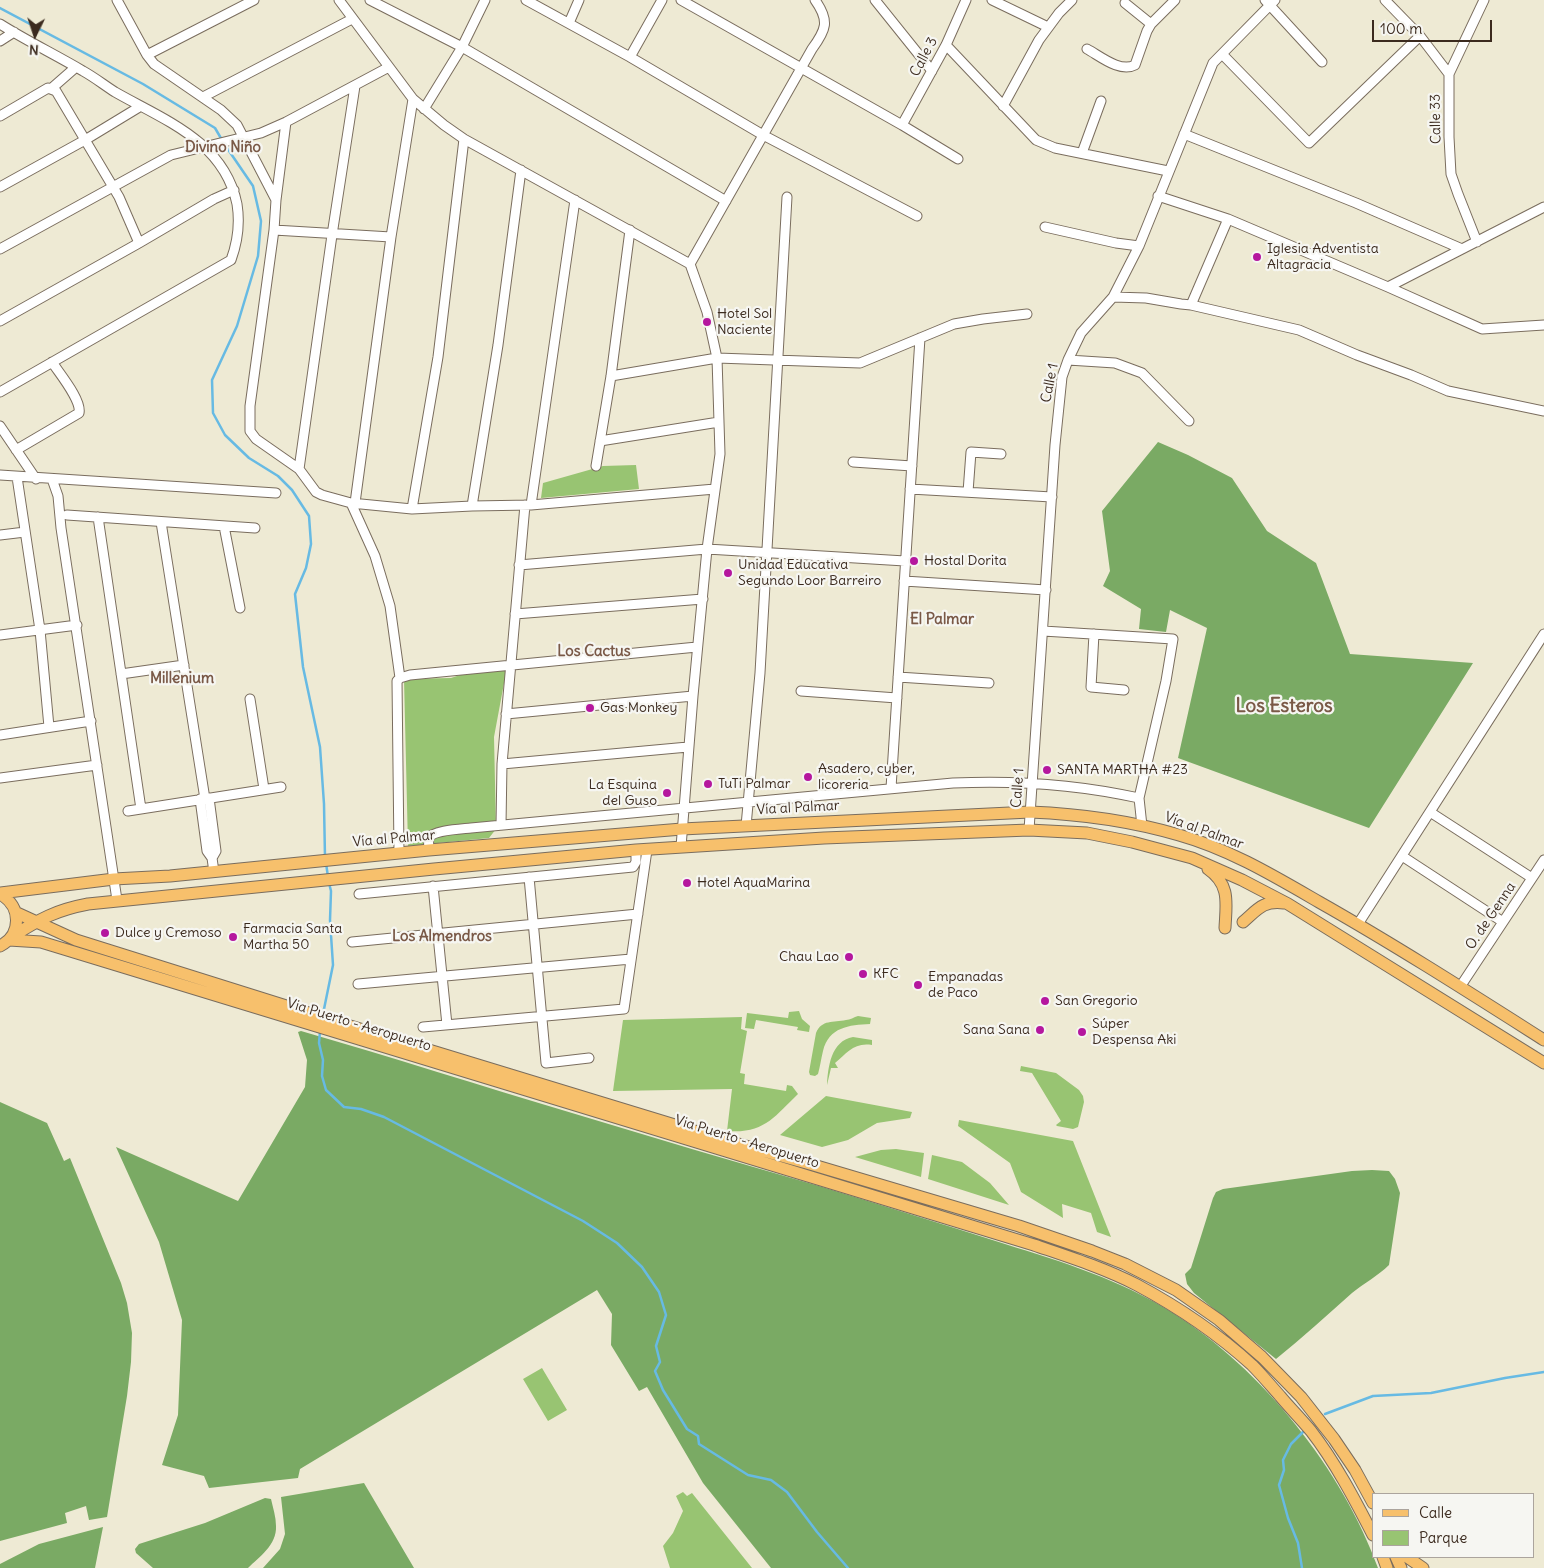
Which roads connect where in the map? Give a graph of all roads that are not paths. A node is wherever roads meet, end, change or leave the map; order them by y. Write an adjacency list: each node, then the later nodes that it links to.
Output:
1 (254, 0): 33 (street)
2 (339, 0): 21 (street)
3 (370, 0): 18 (street)
4 (486, 0): 30 (street)
5 (526, 0): 22 (street)
6 (579, 0): 22 (street)
7 (662, 0): 34 (street)
8 (681, 0): 38 (street)
9 (815, 0): 38 (street)
10 (875, 0): 39 (street)
11 (966, 0): 29 (street, Calle 3)
12 (992, 0): 25 (street)
13 (1072, 0): 25 (street)
14 (1175, 0): 24 (street)
15 (1385, 0): 27 (street)
16 (1484, 0): 40 (street, Calle 33)
17 (122, 1): 33 (street)
18 (381, 2): 30 (street)
19 (1270, 2): 32 (street, Calle 1); 35 (street)
20 (1126, 3): 24 (street)
21 (352, 19): 37 (street); 43 (street)
22 (569, 23): 34 (street)
23 (0, 24): 26 (street)
24 (1151, 24): 31 (street)
25 (1048, 27): 47 (street)
26 (14, 32): 28 (street); 36 (street)
27 (1420, 36): 32 (street); 40 (street)
28 (0, 41)
29 (946, 45): 39 (street, Calle 3); 47 (street)
30 (462, 47): 48 (street); 69 (street)
31 (1087, 49)
32 (1222, 54): 52 (street, Calle 1)
33 (147, 55): 43 (street)
34 (630, 57): 53 (street)
35 (1322, 62)
36 (76, 67): 42 (street); 46 (street)
37 (389, 67): 41 (street); 44 (street)
38 (801, 68): 51 (street); 53 (street)
39 (932, 71): 51 (street, Calle 3)
40 (1449, 74): 78 (street, Calle 33)
41 (355, 86): 50 (street); 76 (street)
42 (52, 88): 49 (street); 55 (street)
43 (203, 97): 54 (street)
44 (414, 99): 48 (street); 77 (street)
45 (1101, 101): 58 (street)
46 (141, 106): 55 (street); 57 (street)
47 (1004, 106): 58 (street)
48 (424, 109): 56 (street)
49 (0, 116)
50 (286, 122): 54 (street); 67 (street)
51 (902, 126): 59 (street)
52 (1184, 134): 61 (street, Calle 1); 82 (street)
53 (763, 135): 69 (street); 71 (street)
54 (240, 138): 57 (street); 67 (street)
55 (86, 140): 62 (street); 63 (street)
56 (464, 140): 60 (street); 120 (street)
57 (204, 146): 63 (street); 64 (street)
58 (1082, 153): 61 (street)
59 (958, 159)
60 (521, 170): 68 (street); 119 (street)
61 (1168, 171): 65 (street, Calle 1)
62 (0, 187)
63 (113, 188): 79 (street); 81 (street)
64 (234, 190): 79 (street); 94 (street)
65 (1158, 196): 72 (street); 80 (street, Calle 1)
66 (787, 197): 92 (street)
67 (276, 200): 74 (street)
68 (575, 200): 75 (street); 118 (street)
69 (726, 201): 83 (street)
70 (1544, 207): 78 (street)
71 (917, 216)
72 (1228, 219): 84 (street); 86 (street)
73 (1045, 227): 80 (street)
74 (274, 230): 76 (street); 107 (street)
75 (630, 230): 83 (street); 95 (street)
76 (332, 234): 77 (street); 107 (street)
77 (391, 237): 117 (street)
78 (1477, 242): 82 (street)
79 (140, 243): 88 (street)
80 (1138, 246): 85 (street, Calle 1)
81 (0, 249)
82 (1462, 249): 84 (street)
83 (690, 264): 91 (street)
84 (1388, 287): 89 (street)
85 (1112, 297): 86 (street); 93 (street, Calle 1)
86 (1191, 305): 97 (street)
87 (1027, 314): 90 (street)
88 (0, 322)
89 (1544, 325)
90 (920, 338): 92 (street); 106 (street)
91 (717, 358): 92 (street); 95 (street); 99 (street)
92 (778, 359): 129 (street)
93 (1068, 360): 98 (street); 116 (street, Calle 1)
94 (52, 362): 96 (street); 102 (street)
95 (611, 376): 101 (street)
96 (0, 392)
97 (1544, 412)
98 (1189, 421)
99 (719, 422): 101 (street); 112 (street)
100 (0, 426): 102 (street)
101 (600, 441): 105 (street)
102 (16, 450): 110 (street)
103 (1001, 454): 114 (street)
104 (854, 462): 106 (street)
105 (596, 466)
106 (912, 466): 113 (street)
107 (299, 469): 117 (street)
108 (0, 476): 109 (street)
109 (17, 477): 110 (street); 126 (street)
110 (36, 479): 111 (street)
111 (52, 479): 115 (street); 137 (street)
112 (715, 489): 118 (street); 128 (street)
113 (910, 489): 114 (street); 130 (street)
114 (968, 492): 116 (street)
115 (276, 493)
116 (1052, 497): 133 (street, Calle 1)
117 (353, 503): 120 (street); 148 (street)
118 (528, 505): 119 (street); 131 (street)
119 (472, 506): 120 (street)
120 (412, 509)
121 (67, 515): 122 (street)
122 (98, 517): 123 (street); 146 (street)
123 (161, 522): 124 (street); 144 (street)
124 (224, 526): 125 (street); 135 (street)
125 (255, 528)
126 (25, 532): 127 (street); 138 (street)
127 (0, 535)
128 (707, 549): 129 (street); 131 (street); 134 (street)
129 (766, 551): 130 (street); 169 (street)
130 (905, 561): 132 (street)
131 (519, 565): 136 (street)
132 (904, 581): 133 (street); 147 (street)
133 (1046, 590): 139 (street, Calle 1)
134 (702, 599): 136 (street); 143 (street)
135 (240, 608)
136 (515, 614): 145 (street)
137 (77, 625): 138 (street); 156 (street)
138 (40, 630): 142 (street); 157 (street)
139 (1043, 631): 140 (street); 163 (street, Calle 1)
140 (1094, 634): 150 (street); 167 (street)
141 (1544, 634): 174 (street)
142 (0, 635)
143 (697, 648): 145 (street); 152 (street)
144 (184, 664): 146 (street); 168 (street)
145 (511, 664): 148 (street); 155 (street)
146 (121, 674): 171 (street)
147 (898, 677): 149 (street); 154 (street)
148 (400, 678): 183 (street)
149 (988, 683)
150 (1124, 690)
151 (801, 691): 154 (street)
152 (692, 696): 155 (street); 159 (street)
153 (250, 698): 166 (street)
154 (897, 698): 165 (street)
155 (506, 714): 160 (street)
156 (91, 721): 157 (street); 161 (street)
157 (49, 727): 158 (street)
158 (0, 735)
159 (688, 747): 160 (street); 170 (street)
160 (502, 764): 175 (street)
161 (97, 765): 162 (street); 190 (street)
162 (0, 778)
163 (1032, 783): 165 (street); 167 (street); 173 (street, Calle 1)
164 (281, 787): 166 (street)
165 (891, 788): 169 (street)
166 (264, 790): 168 (street)
167 (1139, 798): 177 (street)
168 (205, 799): 171 (street); 187 (street)
169 (748, 803): 170 (street); 176 (street)
170 (684, 808): 175 (street); 178 (street)
171 (141, 809): 172 (street)
172 (128, 811)
173 (1030, 812): 176 (main road, Vía al Palmar); 177 (main road, Vía al Palmar); 179 (street, Calle 1)
174 (1430, 812): 184 (street); 189 (street)
175 (501, 825): 181 (street)
176 (746, 826): 178 (main road, Vía al Palmar)
177 (1142, 826): 202 (main road, Vía al Palmar)
178 (682, 829): 180 (street); 181 (main road, Vía al Palmar)
179 (1029, 830): 180 (main road); 185 (main road)
180 (681, 847): 182 (main road)
181 (429, 850): 183 (main road, Vía al Palmar)
182 (641, 850): 188 (street); 194 (main road); 197 (street)
183 (399, 853): 187 (main road, Vía al Palmar)
184 (1402, 856): 200 (street); 202 (street)
185 (1192, 858): 195 (main road); 203 (main road)
186 (1544, 860): 189 (street, O. de Genna)
187 (214, 872): 190 (main road, Vía al Palmar)
188 (529, 876): 191 (street); 201 (street)
189 (1532, 878): 200 (street, O. de Genna)
190 (114, 879): 192 (main road, Vía al Palmar); 194 (street)
191 (433, 886): 193 (street); 204 (street)
192 (0, 894): 196 (main road)
193 (359, 894)
194 (117, 900): 198 (main road)
195 (1288, 904): 199 (main road); 219 (main road)
196 (16, 913): 198 (main road, Via Puerto - Aeropuerto); 205 (main road)
197 (638, 914): 201 (street); 207 (street)
198 (35, 922): 205 (main road); 212 (main road, Via Puerto - Aeropuerto)
199 (1243, 922)
200 (1503, 922): 211 (street, O. de Genna)
201 (533, 923): 204 (street); 208 (street)
202 (1358, 924): 211 (main road, Vía al Palmar)
203 (1225, 928)
204 (438, 934): 206 (street); 209 (street)
205 (7, 941): 212 (main road, Via Puerto - Aeropuerto)
206 (352, 942)
207 (631, 959): 208 (street); 213 (street)
208 (538, 967): 209 (street); 213 (street)
209 (441, 976): 210 (street); 214 (street)
210 (358, 984)
211 (1460, 987): 217 (main road, Vía al Palmar)
212 (298, 1016): 216 (main road, Via Puerto - Aeropuerto)
213 (542, 1016): 214 (street); 218 (street)
214 (447, 1025): 215 (street)
215 (423, 1027)
216 (349, 1031): 220 (main road, Via Puerto - Aeropuerto); 221 (main road, Via Puerto - Aeropuerto)
217 (1544, 1040)
218 (589, 1058)
219 (1544, 1063)
220 (1372, 1501)
221 (1372, 1533)
222 (1408, 1558): 223 (main road)
223 (1423, 1568)

